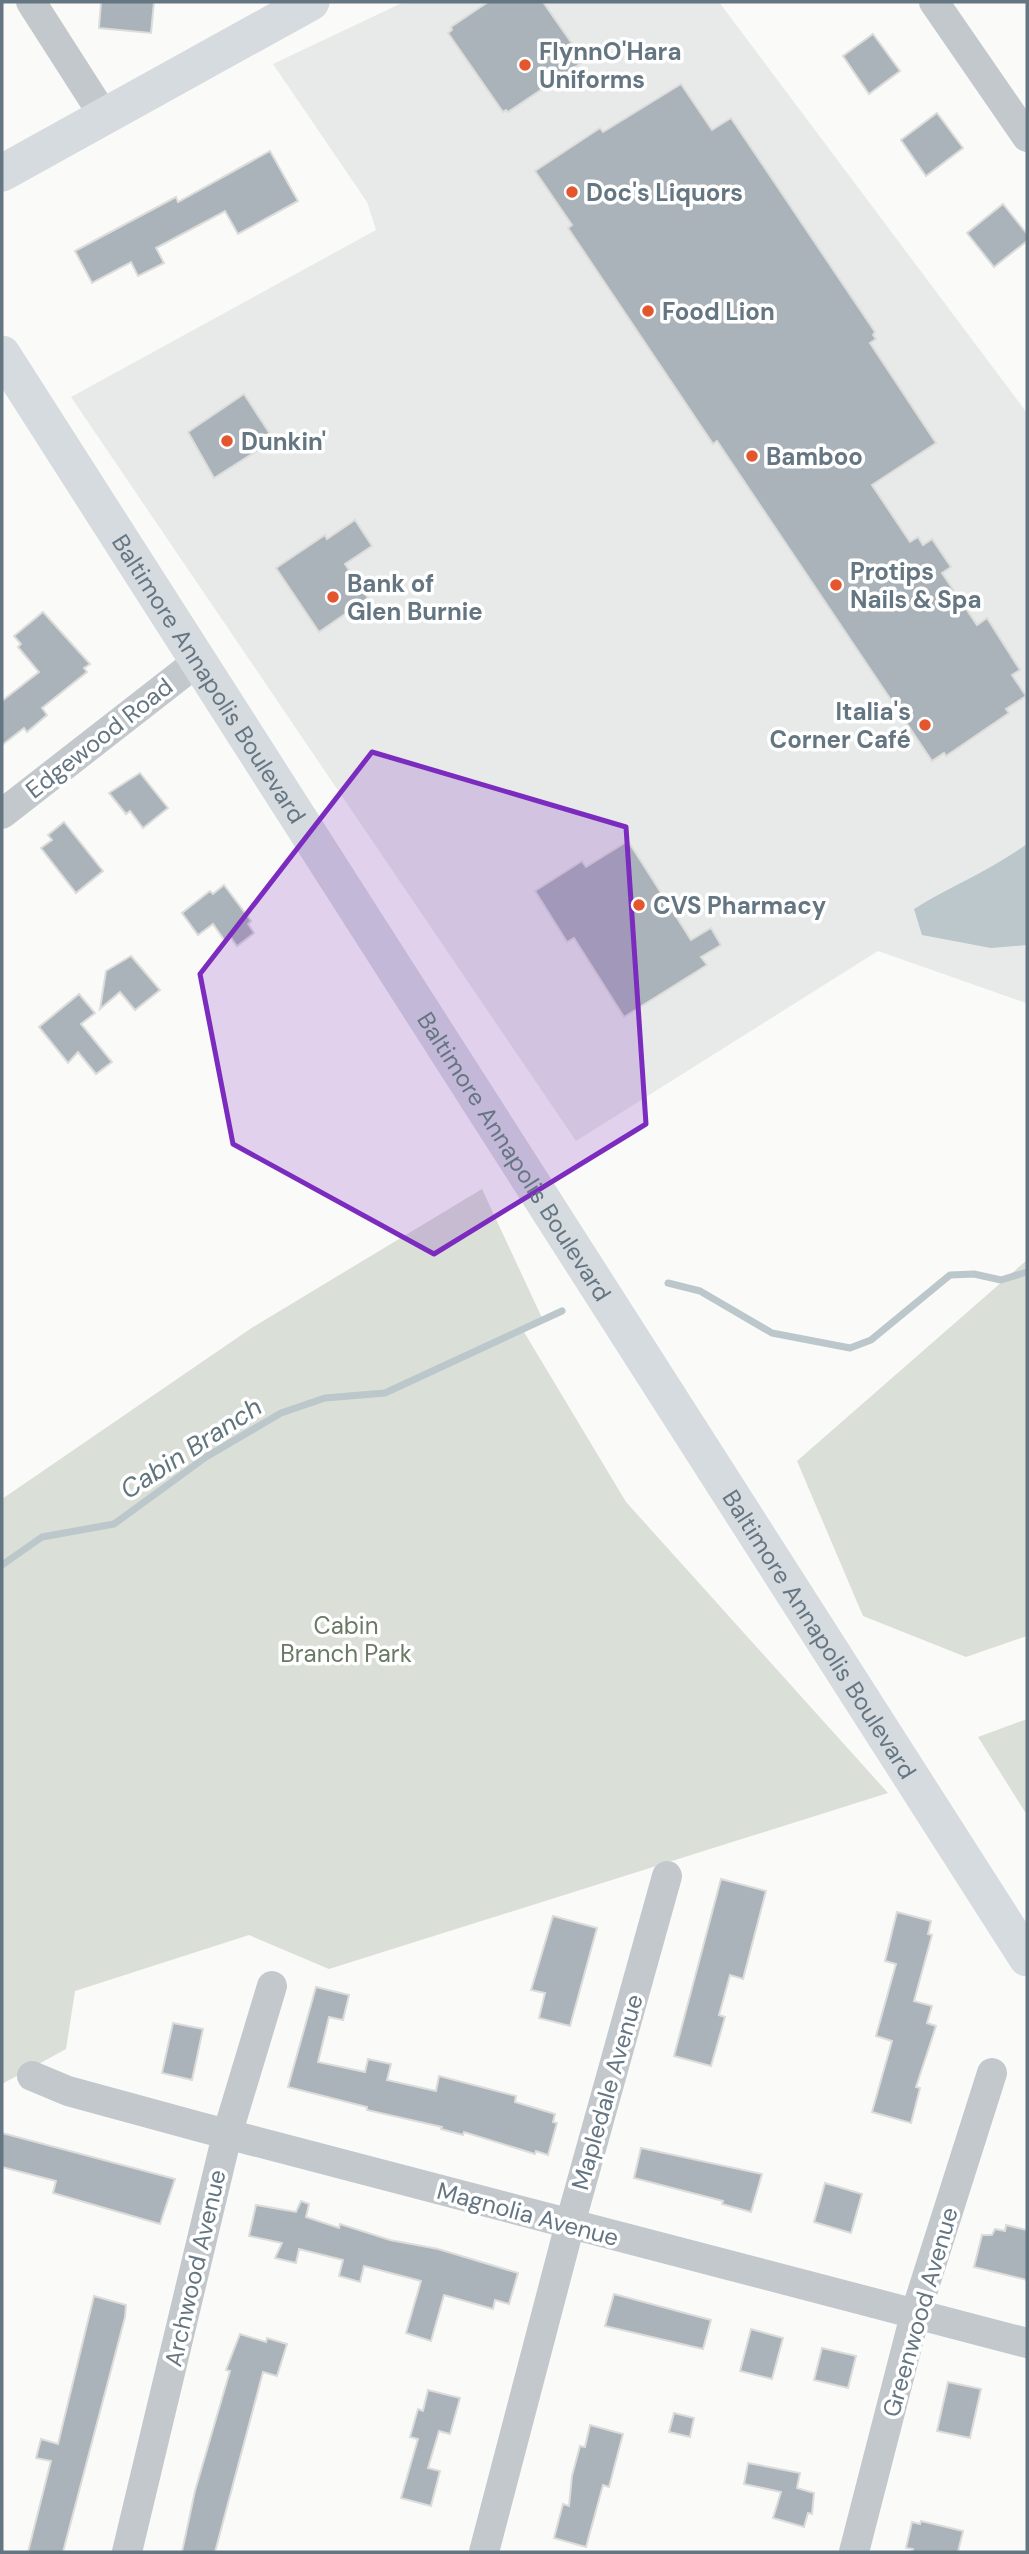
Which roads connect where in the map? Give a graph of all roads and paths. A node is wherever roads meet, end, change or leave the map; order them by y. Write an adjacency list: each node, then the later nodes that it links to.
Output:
1 (31, 2): 4 (street)
2 (311, 2): 4 (main road)
3 (934, 2): 5 (street)
4 (104, 116): 6 (main road)
5 (1027, 137)
6 (2, 173)
7 (2, 354): 8 (main road, Baltimore Annapolis Boulevard)
8 (197, 662): 9 (street, Edgewood Road); 11 (main road, Baltimore Annapolis Boulevard)
9 (2, 814)
10 (667, 1876): 16 (street, Mapledale Avenue)
11 (1027, 1958)
12 (272, 1986): 15 (street, Archwood Avenue)
13 (992, 2073): 17 (street, Greenwood Avenue)
14 (32, 2076): 15 (street, Magnolia Avenue)
15 (226, 2135): 16 (street, Magnolia Avenue); 19 (street, Archwood Avenue)
16 (570, 2224): 17 (street, Magnolia Avenue); 20 (street, Mapledale Avenue)
17 (915, 2315): 18 (street, Magnolia Avenue); 21 (street, Greenwood Avenue)
18 (1027, 2343)
19 (127, 2552)
20 (484, 2552)
21 (854, 2552)

